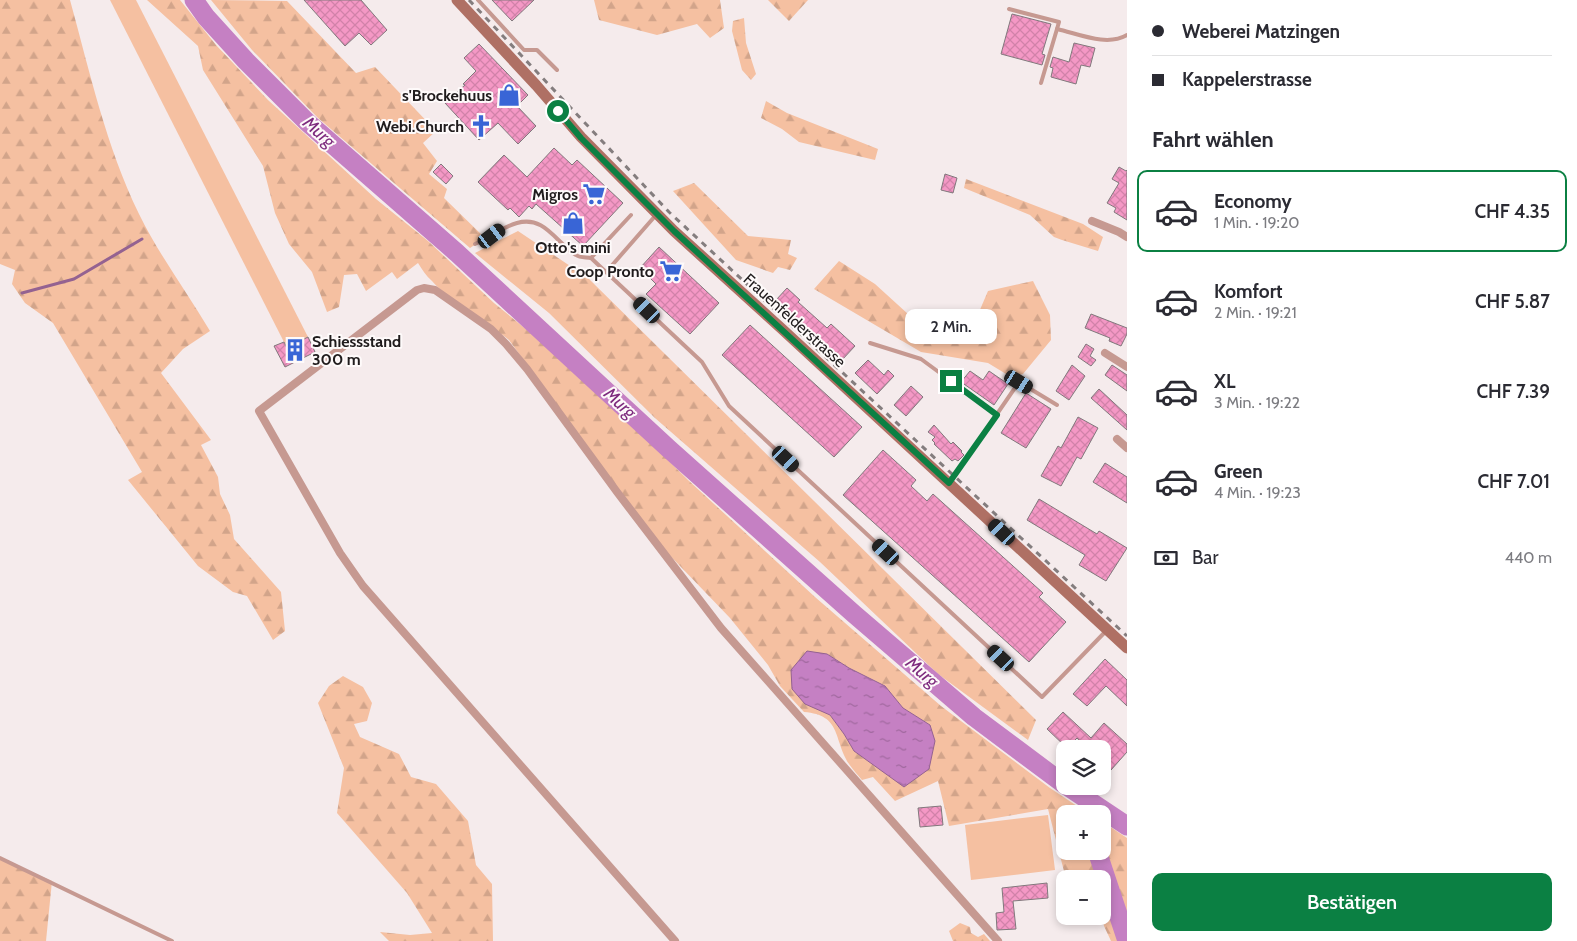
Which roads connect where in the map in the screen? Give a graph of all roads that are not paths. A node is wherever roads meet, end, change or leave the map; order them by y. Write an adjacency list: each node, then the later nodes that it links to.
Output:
1 (457, 0): 8 (main road, Frauenfelderstrasse)
2 (478, 0): 6 (lane)
3 (1010, 9): 4 (lane)
4 (1057, 29): 5 (lane); 7 (lane)
5 (1127, 36)
6 (557, 70)
7 (1041, 83)
8 (657, 214): 14 (lane); 22 (main road, Frauenfelderstrasse)
9 (630, 215): 13 (lane)
10 (1092, 221): 11 (street)
11 (1127, 237)
12 (476, 244): 13 (lane)
13 (591, 258): 14 (lane)
14 (606, 271): 23 (lane)
15 (870, 343): 19 (lane)
16 (1105, 353): 17 (street)
17 (1127, 368)
18 (1057, 405): 19 (lane)
19 (997, 415): 22 (lane)
20 (1117, 439): 21 (street)
21 (1127, 448)
22 (949, 483): 23 (main road, Frauenfelderstrasse)
23 (1108, 630): 24 (main road, Frauenfelderstrasse)
24 (1126, 645)
25 (0, 858): 26 (lane)
26 (172, 941)
27 (675, 941): 28 (street)
28 (998, 941)

